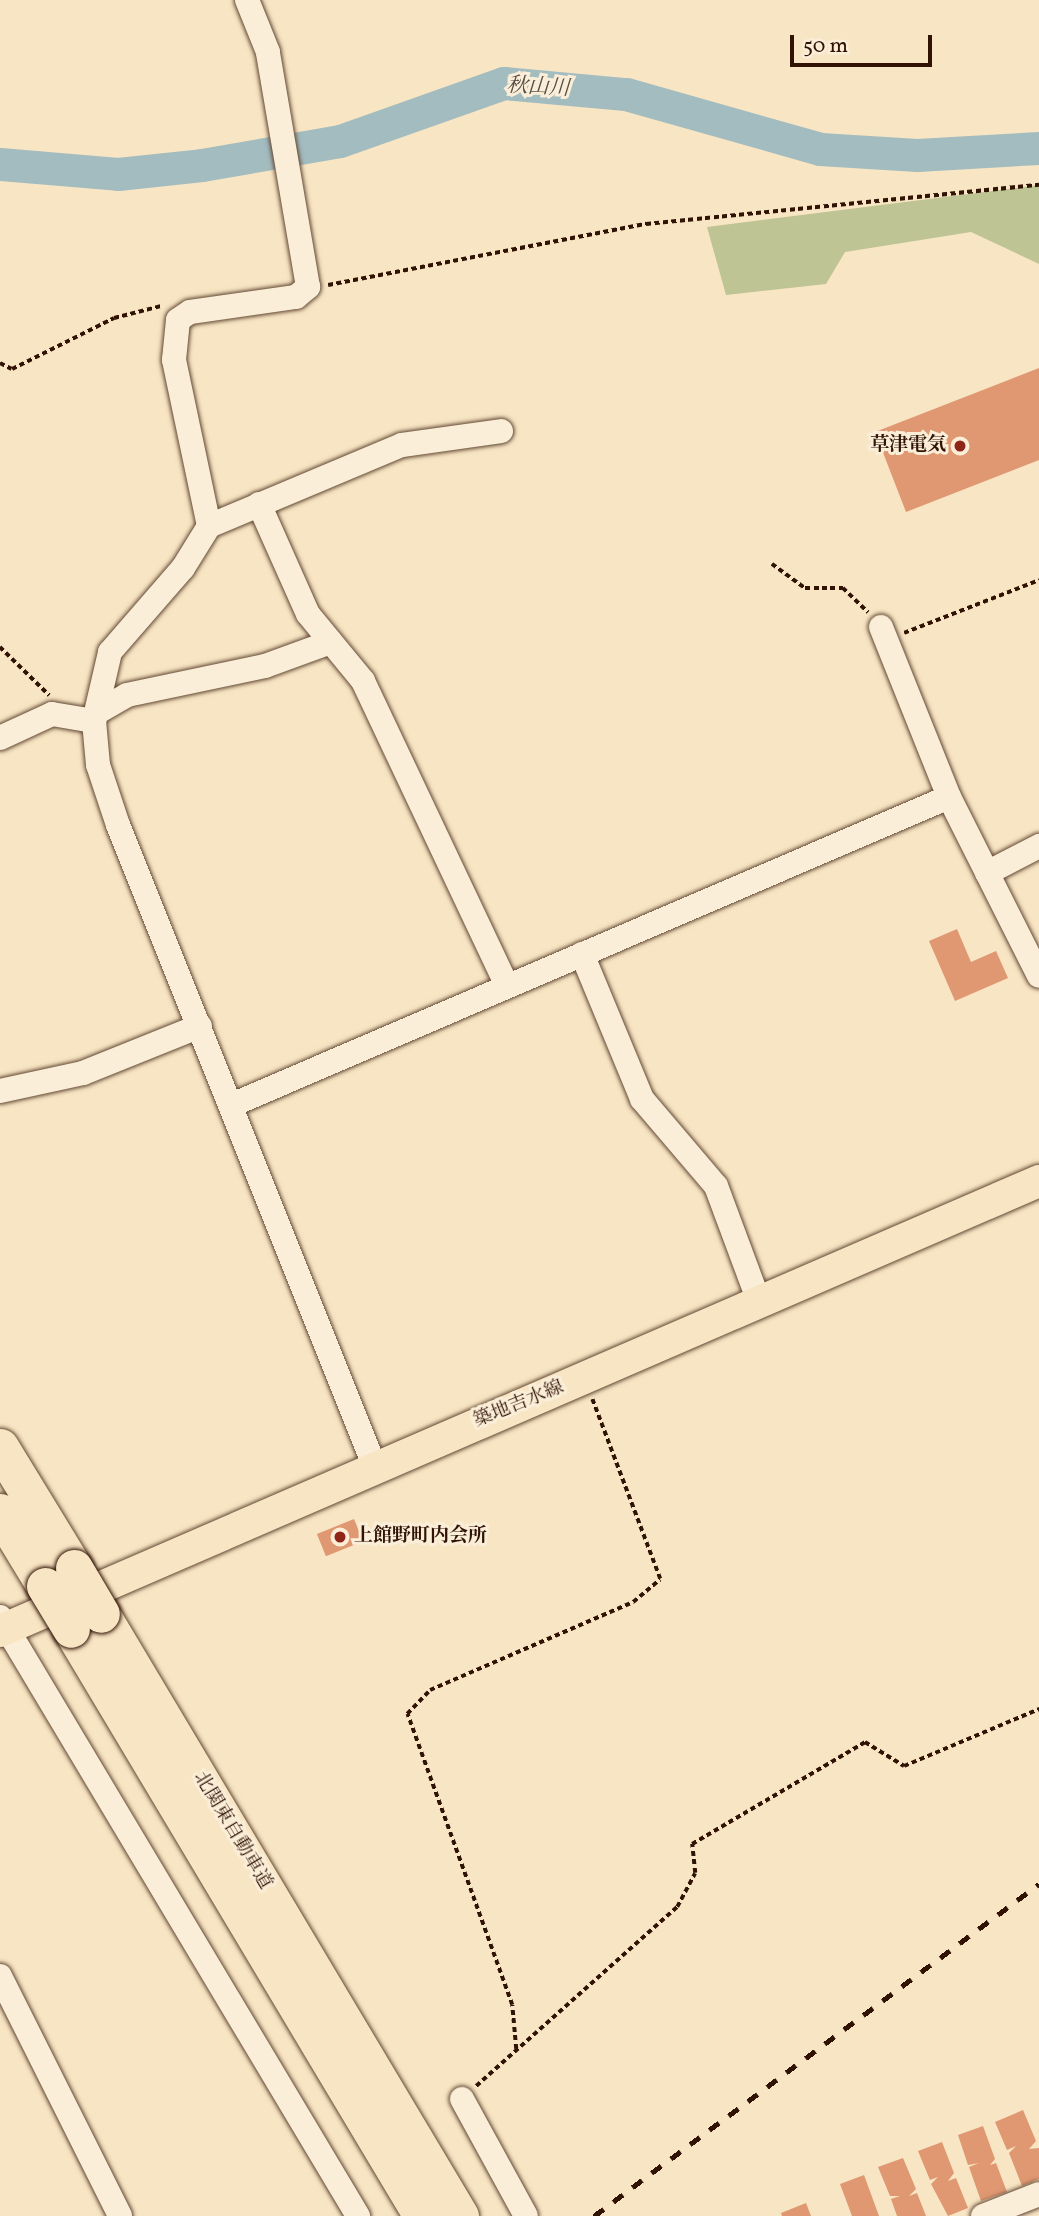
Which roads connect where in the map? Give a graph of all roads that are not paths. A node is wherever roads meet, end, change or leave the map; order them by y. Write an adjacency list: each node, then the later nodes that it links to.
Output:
1 (251, 8): 4 (street)
2 (501, 431): 3 (street)
3 (258, 504): 4 (street); 6 (street)
4 (209, 526): 7 (street)
5 (884, 634): 9 (street)
6 (331, 642): 7 (street); 14 (street)
7 (95, 717): 8 (street); 15 (street)
8 (0, 738)
9 (949, 797): 11 (street); 12 (street)
10 (1039, 846): 11 (street)
11 (987, 873): 13 (street)
12 (582, 954): 14 (street); 19 (street)
13 (1039, 976)
14 (507, 986): 17 (street)
15 (200, 1026): 16 (street); 17 (street)
16 (0, 1091)
17 (234, 1104): 21 (street)
18 (1039, 1181): 19 (main road, 築地吉水線)
19 (760, 1304): 21 (main road, 築地吉水線)
20 (0, 1447): 23 (highway, 北関東自動車道)
21 (374, 1465): 25 (main road, 築地吉水線)
22 (0, 1512): 23 (highway, 北関東自動車道)
23 (59, 1577): 24 (highway, 北関東自動車道, bridge)
24 (86, 1622): 31 (highway, 北関東自動車道); 32 (highway, 北関東自動車道)
25 (2, 1625): 30 (street)
26 (0, 1976): 29 (street)
27 (461, 2099): 33 (street)
28 (1039, 2194): 34 (street)
29 (120, 2216)
30 (358, 2216)
31 (422, 2216)
32 (460, 2216)
33 (526, 2216)
34 (983, 2216)

